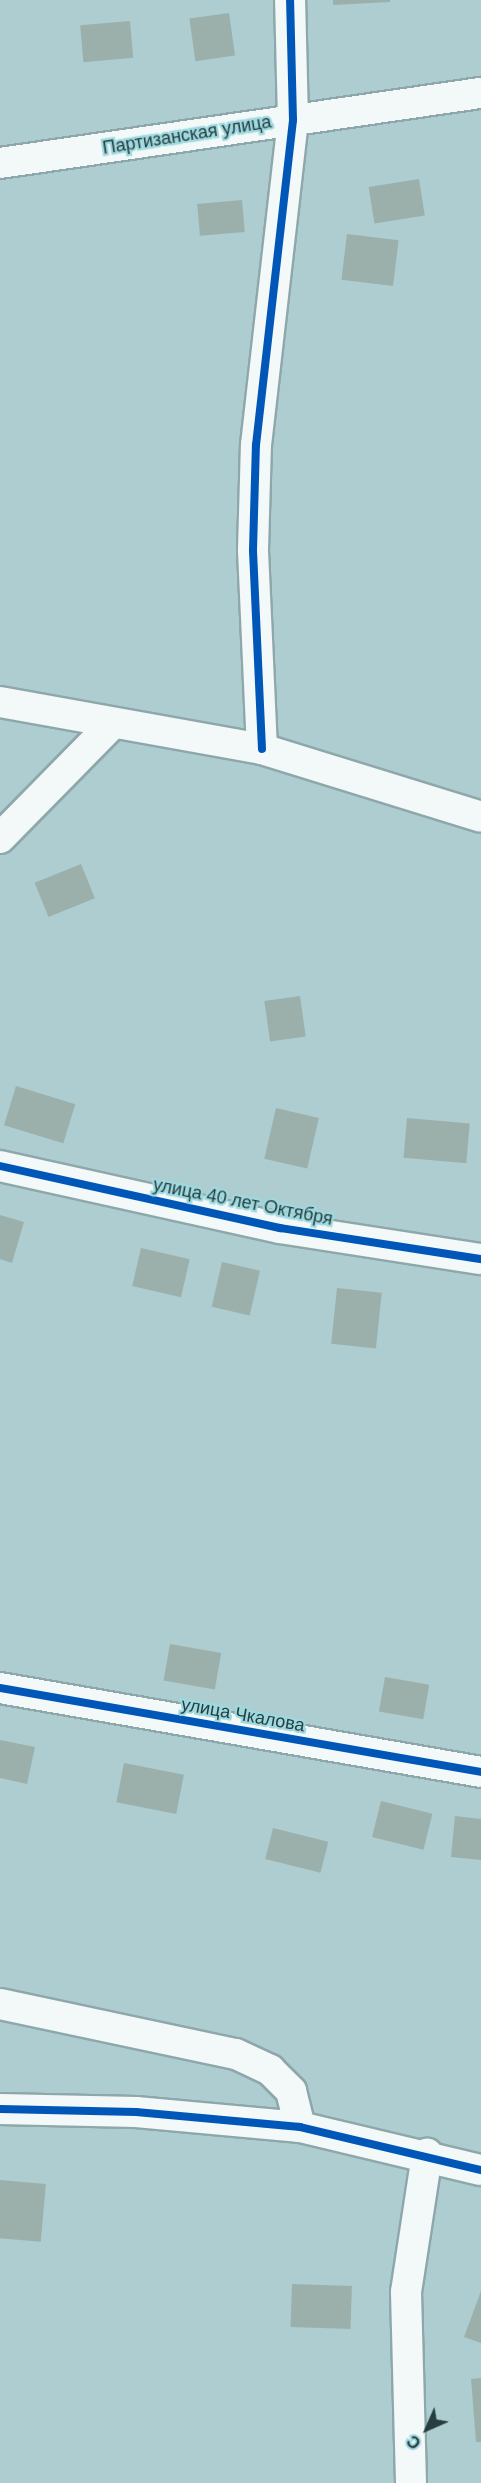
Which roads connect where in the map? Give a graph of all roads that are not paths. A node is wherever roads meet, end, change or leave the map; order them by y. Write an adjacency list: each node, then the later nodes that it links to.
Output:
1 (290, 0): 3 (street)
2 (481, 93): 3 (street, Партизанская улица)
3 (293, 120): 4 (street, Партизанская улица); 7 (street)
4 (0, 164)
5 (0, 702): 6 (street)
6 (113, 723): 7 (street); 9 (street)
7 (262, 749): 8 (street)
8 (481, 817)
9 (0, 838)
10 (0, 1166): 11 (street, улица 40 лет Октября)
11 (481, 1259)
12 (0, 1688): 13 (street, улица Чкалова)
13 (481, 1772)
14 (0, 2004): 16 (street)
15 (0, 2109): 16 (street)
16 (300, 2127): 17 (street)
17 (427, 2154): 18 (street); 19 (street)
18 (481, 2170)
19 (411, 2483)

